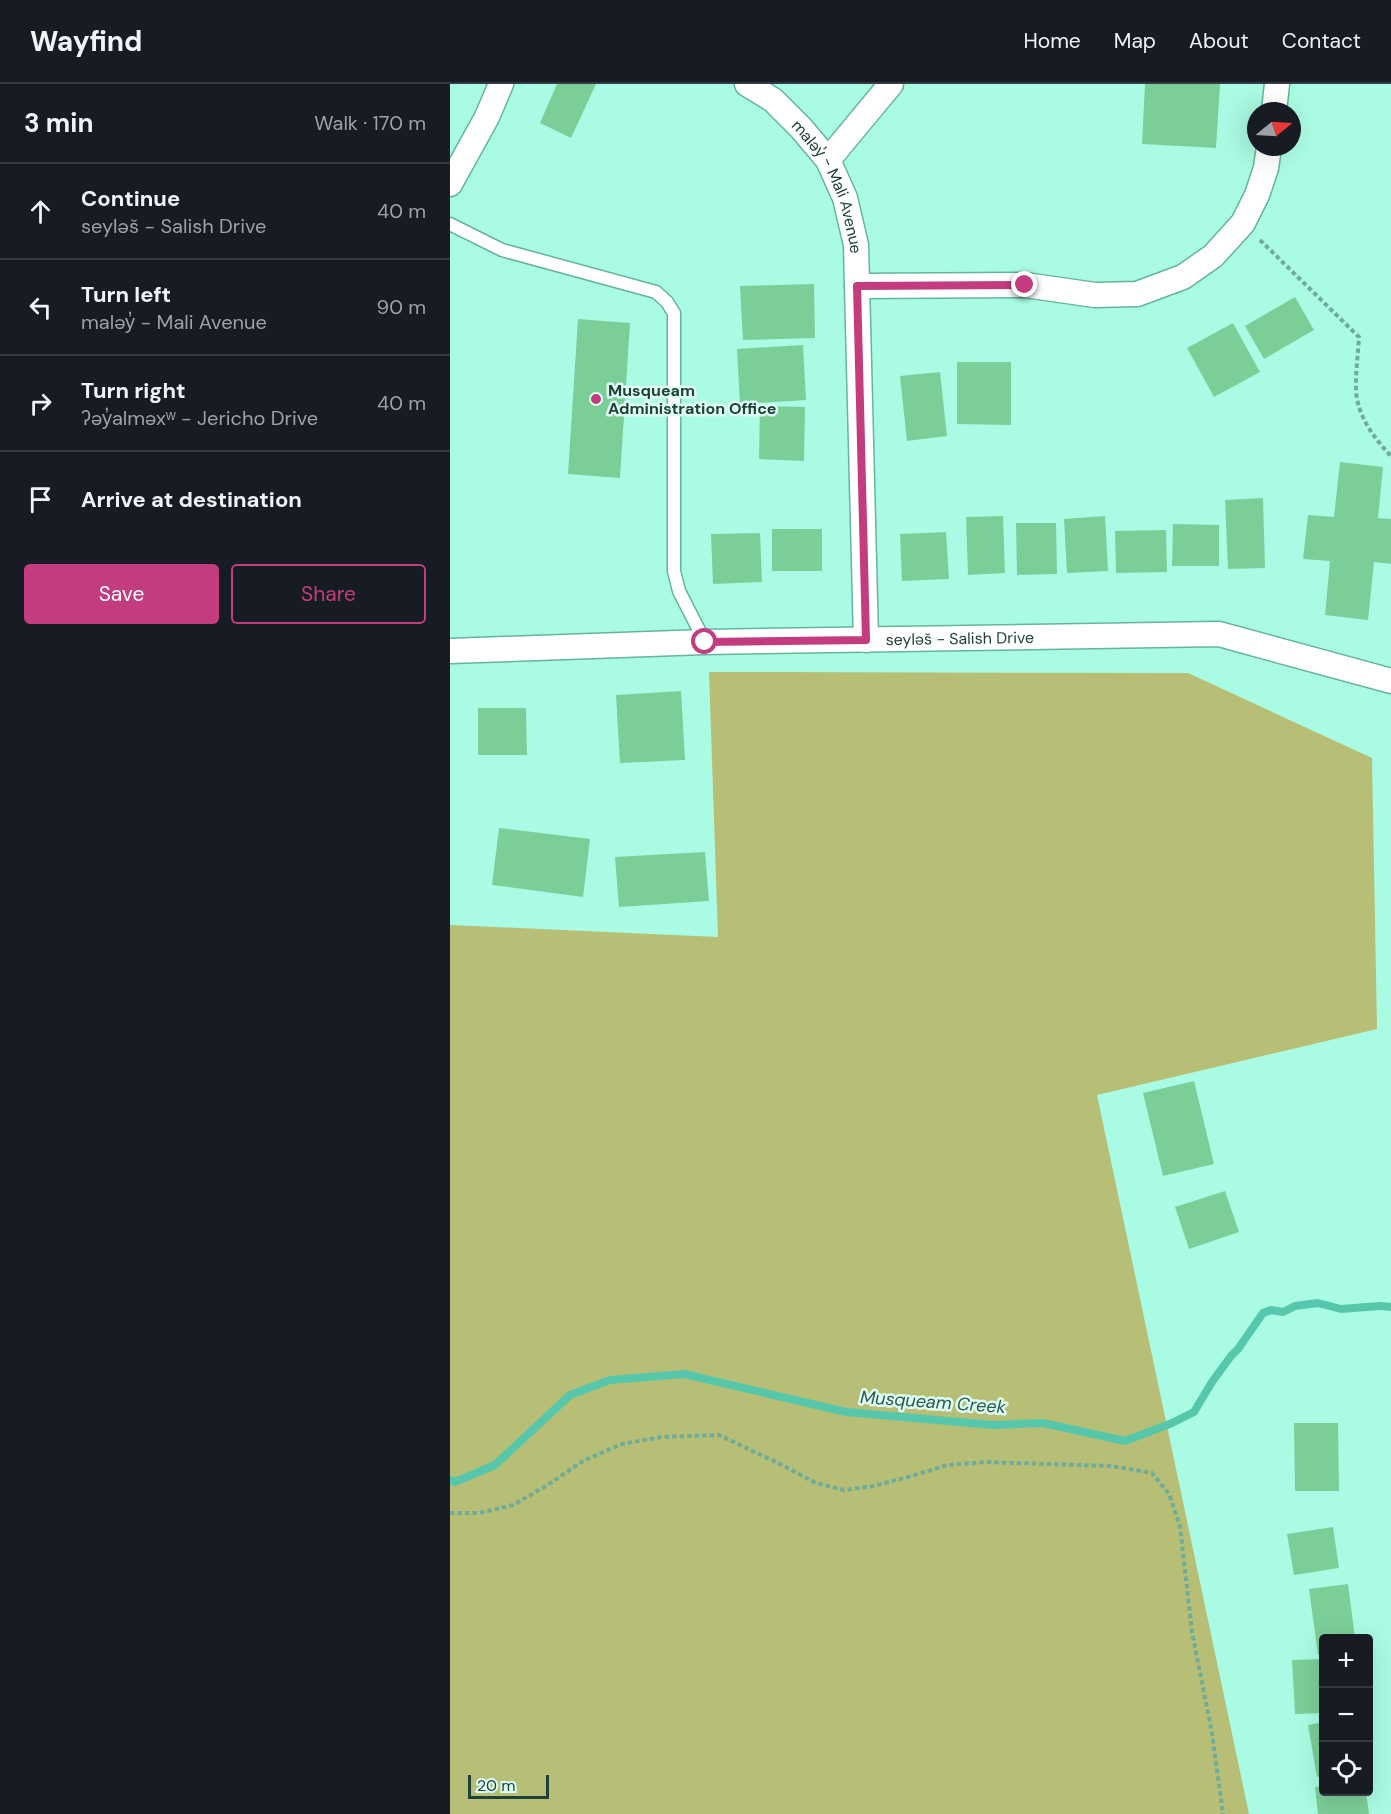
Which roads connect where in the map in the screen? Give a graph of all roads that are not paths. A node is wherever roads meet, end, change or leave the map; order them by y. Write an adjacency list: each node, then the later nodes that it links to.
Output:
1 (501, 84): 8 (street)
2 (747, 84): 7 (street, maləy̓ - Mali Avenue)
3 (891, 84): 7 (street)
4 (1277, 84): 5 (street)
5 (1275, 102)
6 (1268, 156): 10 (street)
7 (828, 160): 10 (street, maləy̓ - Mali Avenue)
8 (450, 184)
9 (450, 224): 12 (lane)
10 (857, 286): 11 (street, maləy̓ - Mali Avenue)
11 (866, 640): 12 (street, seyləš - Salish Drive); 14 (street, seyləš - Salish Drive)
12 (705, 642): 13 (street, seyləš - Salish Drive)
13 (450, 651)
14 (1391, 681)

